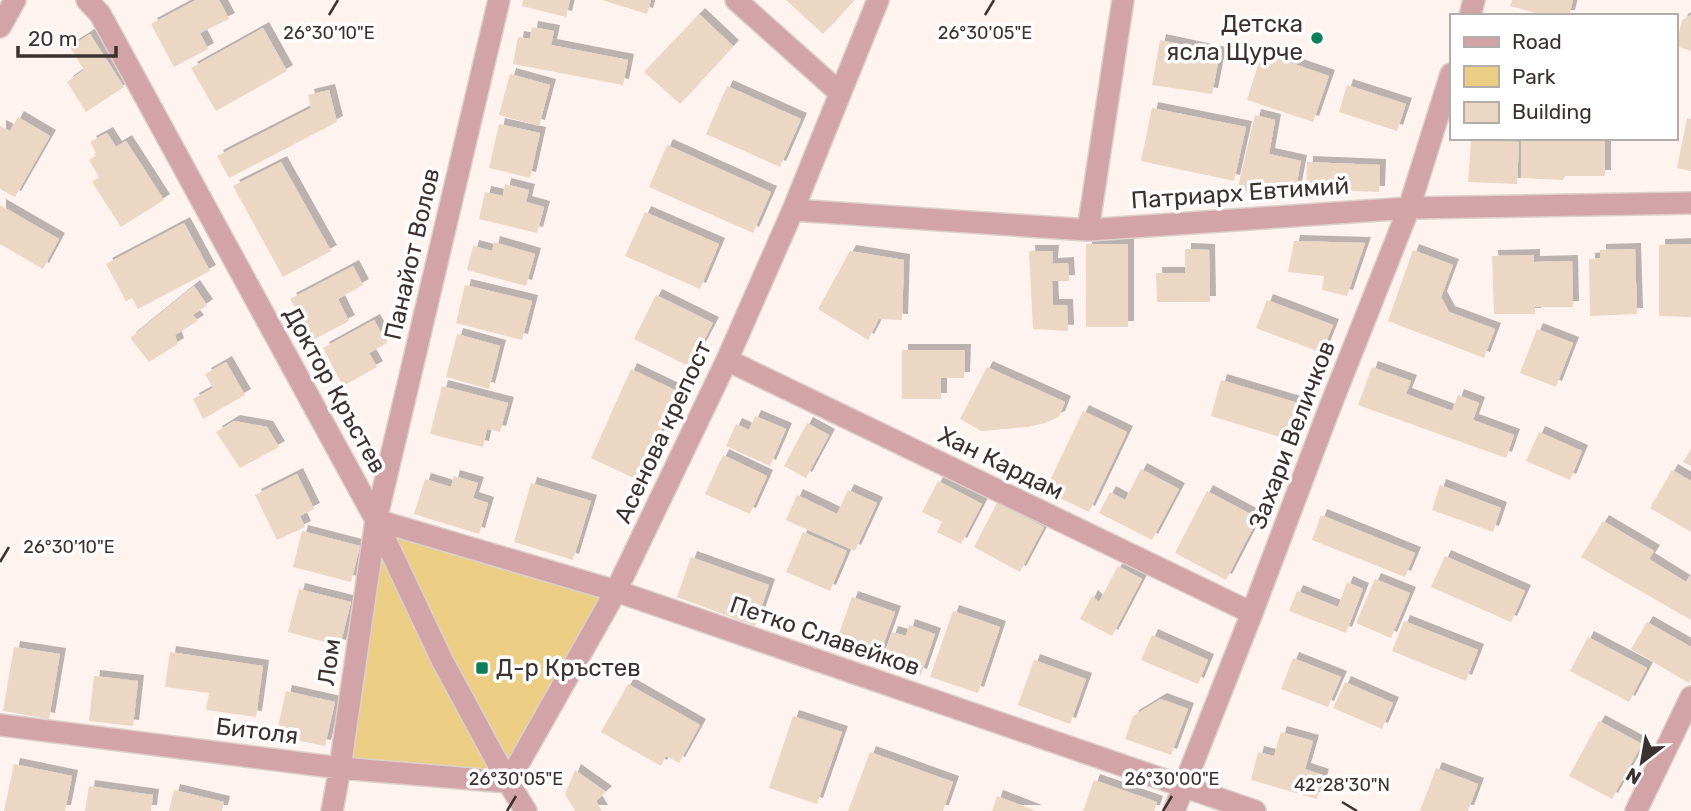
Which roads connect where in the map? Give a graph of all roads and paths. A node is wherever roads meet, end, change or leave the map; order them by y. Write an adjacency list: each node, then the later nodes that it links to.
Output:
1 (15, 0): 7 (street)
2 (87, 0): 15 (street, Доктор Кръстев)
3 (499, 0): 15 (street, Панайот Волов)
4 (736, 0): 9 (street)
5 (878, 0): 9 (street, Асенова крепост)
6 (1123, 0): 13 (street)
7 (0, 27)
8 (1450, 77): 11 (street, Захари Величков)
9 (840, 93): 12 (street, Асенова крепост)
10 (1691, 203): 11 (street, Патриарх Евтимий)
11 (1409, 208): 13 (street, Патриарх Евтимий); 17 (street, Захари Величков)
12 (793, 210): 13 (street, Патриарх Евтимий); 14 (street, Асенова крепост)
13 (1088, 230)
14 (727, 360): 16 (street, Асенова крепост); 17 (street, Хан Кардам)
15 (376, 520): 16 (street, Петко Славейков); 20 (street, Лом); 21 (street, Доктор Кръстев)
16 (616, 592): 21 (street, Асенова крепост); 22 (street, Петко Славейков)
17 (1252, 613): 22 (street, Захари Величков)
18 (1691, 697): 27 (street)
19 (0, 725): 20 (street, Битоля)
20 (340, 768): 21 (street, Битоля); 23 (street, Лом)
21 (508, 782): 24 (street, Доктор Кръстев)
22 (1183, 787): 25 (street, Захари Величков); 26 (street, Петко Славейков)
23 (332, 811)
24 (526, 811)
25 (1174, 811)
26 (1255, 811)
27 (1636, 811)

